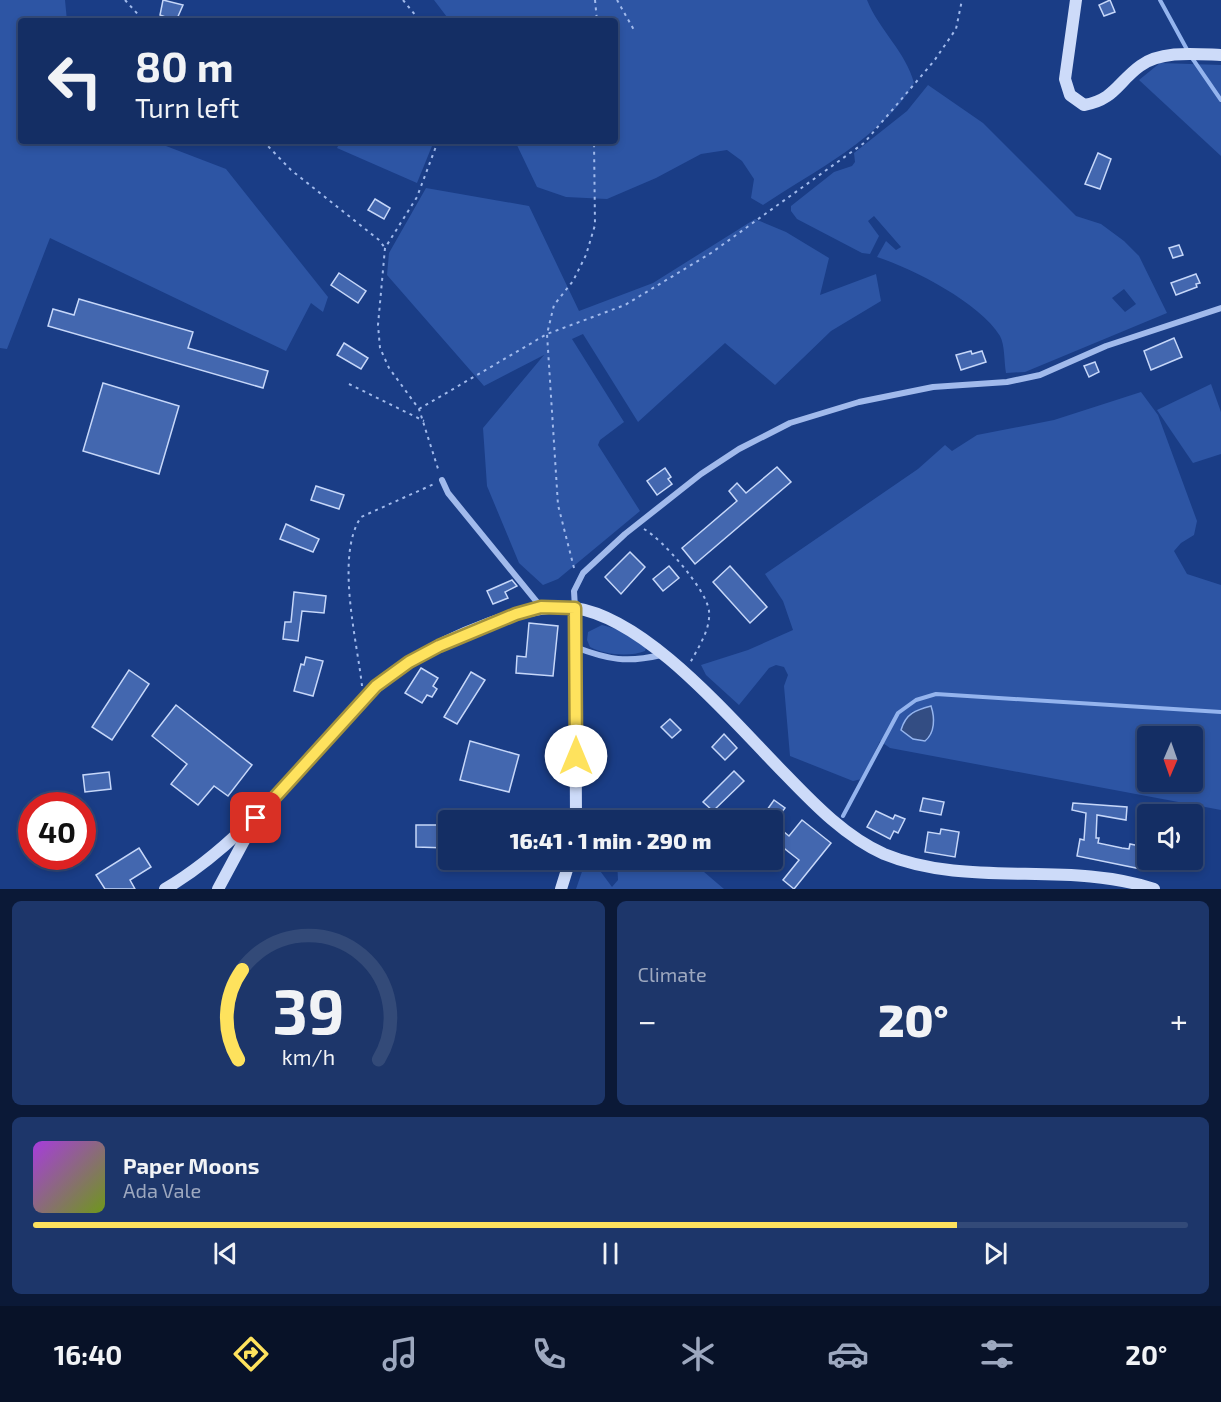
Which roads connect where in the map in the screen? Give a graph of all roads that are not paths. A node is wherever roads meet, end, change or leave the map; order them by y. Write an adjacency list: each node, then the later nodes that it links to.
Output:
1 (1076, 0): 2 (street)
2 (1221, 55)
3 (1221, 308): 6 (street)
4 (442, 480): 5 (street)
5 (541, 607): 6 (street); 10 (street)
6 (575, 608): 7 (street); 8 (street)
7 (575, 648): 8 (street); 9 (street)
8 (662, 655): 15 (street)
9 (576, 810)
10 (256, 818): 12 (street); 13 (street)
11 (567, 870): 14 (street)
12 (165, 889)
13 (218, 889)
14 (561, 889)
15 (1154, 889)

